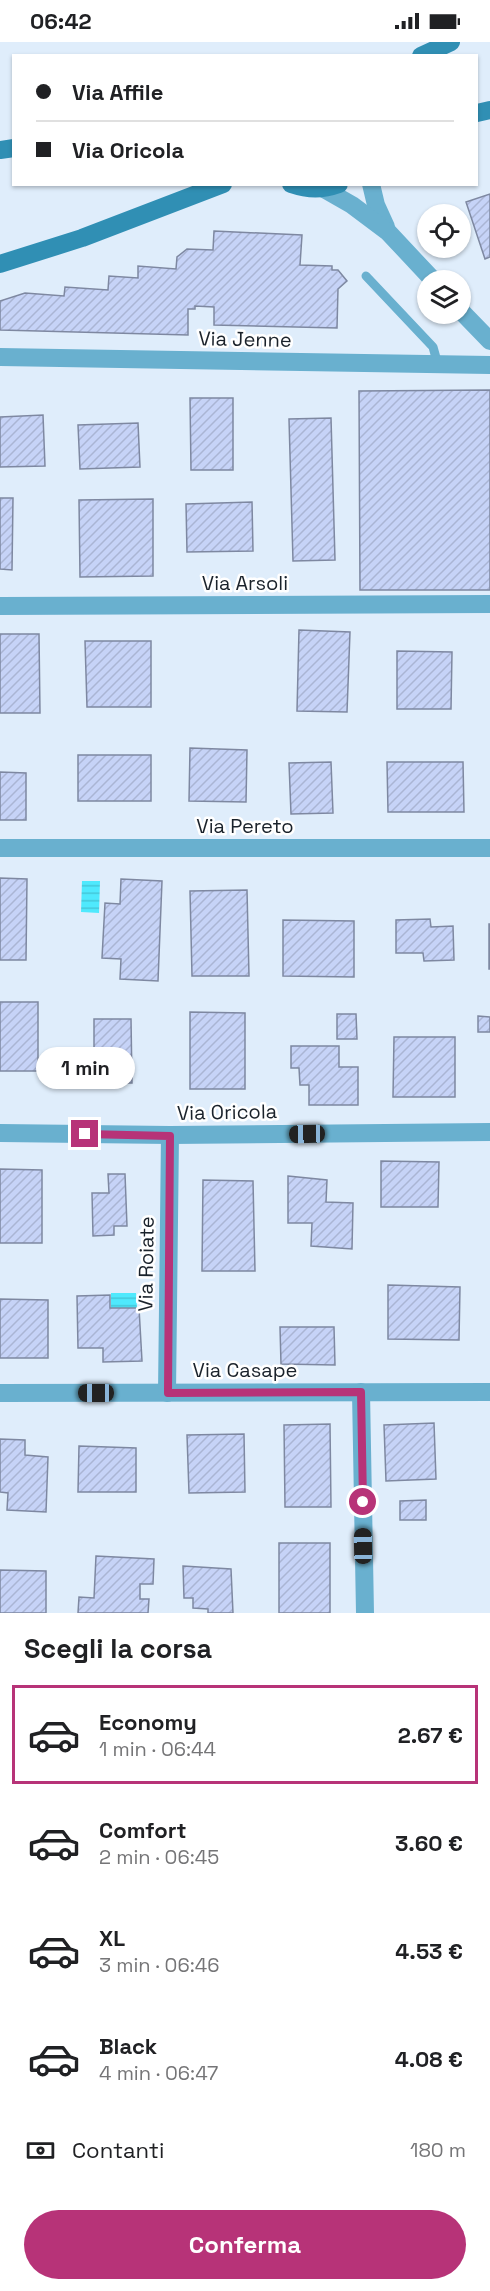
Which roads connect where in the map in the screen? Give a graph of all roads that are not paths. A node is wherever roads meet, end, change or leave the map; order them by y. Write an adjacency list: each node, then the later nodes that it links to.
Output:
1 (451, 42): 2 (main road)
2 (425, 54)
3 (219, 186): 8 (main road)
4 (297, 186): 6 (main road)
5 (371, 186): 7 (street)
6 (331, 187): 7 (street)
7 (388, 232): 9 (street)
8 (0, 264)
9 (424, 270)
10 (366, 276): 14 (lane)
11 (471, 321): 12 (street)
12 (490, 341)
13 (0, 357): 14 (street, Via Jenne)
14 (438, 365): 15 (street, Via Jenne)
15 (490, 365)
16 (490, 604): 17 (street, Via Arsoli)
17 (0, 606)
18 (0, 848): 19 (street, Via Pereto)
19 (490, 848)
20 (490, 1132): 22 (street, Via Oricola)
21 (0, 1133): 22 (street, Via Oricola)
22 (170, 1136): 26 (street, Via Roiate)
23 (361, 1392): 24 (street, Via Casape); 26 (street, Via Casape); 27 (street)
24 (490, 1392)
25 (0, 1393): 26 (street, Via Casape)
26 (168, 1393)
27 (364, 1613)

